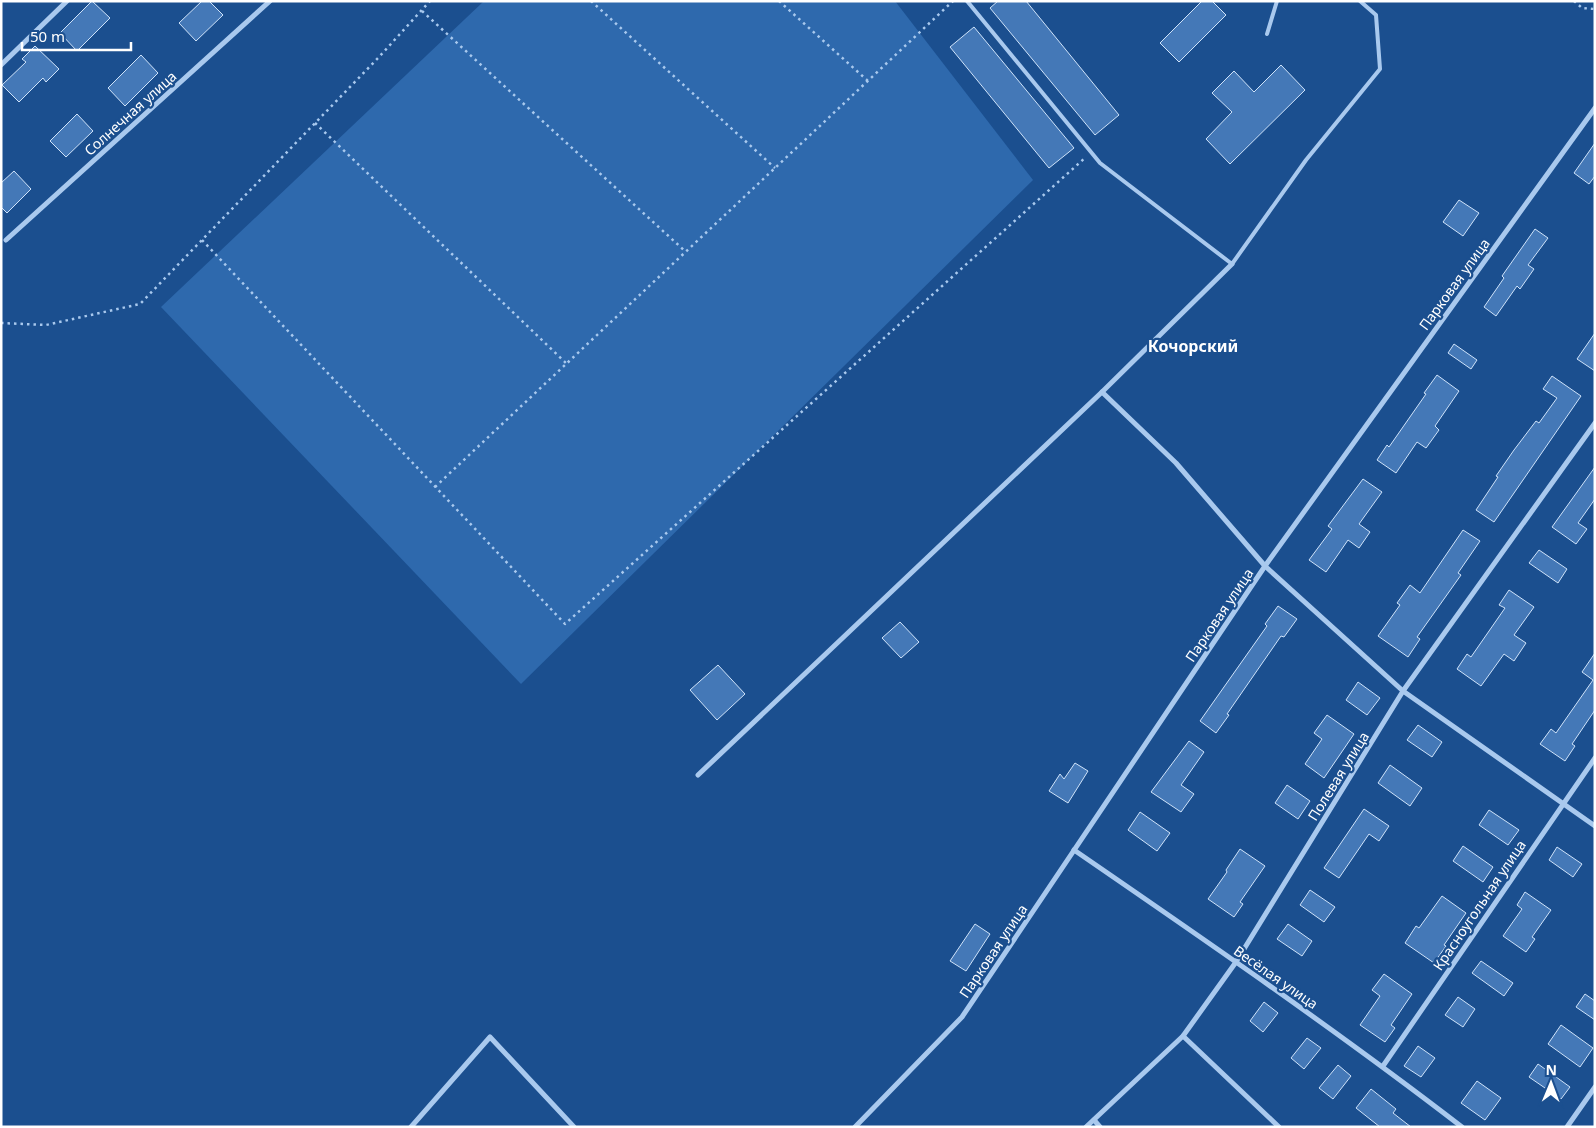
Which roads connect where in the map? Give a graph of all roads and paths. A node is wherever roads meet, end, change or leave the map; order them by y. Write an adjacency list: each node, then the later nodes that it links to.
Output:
1 (67, 1): 14 (street)
2 (270, 1): 20 (street, Солнечная улица)
3 (430, 1): 12 (path)
4 (591, 1): 19 (path)
5 (779, 1): 15 (path)
6 (953, 1): 15 (path)
7 (967, 1): 18 (lane)
8 (1277, 1): 13 (lane)
9 (1360, 1): 23 (lane)
10 (1574, 1): 11 (path)
11 (1595, 9)
12 (422, 11): 17 (path); 22 (path)
13 (1267, 34)
14 (1, 65)
15 (868, 81): 19 (path)
16 (1595, 108): 29 (street, Парковая улица)
17 (315, 123): 21 (path); 25 (path)
18 (1091, 152): 23 (lane); 28 (path)
19 (775, 168): 22 (path)
20 (6, 240)
21 (202, 240): 24 (path); 28 (path)
22 (686, 252): 25 (path)
23 (1232, 264): 26 (street)
24 (1, 323)
25 (567, 364): 28 (path)
26 (1102, 392): 29 (street); 32 (street)
27 (1595, 423): 30 (street, Полевая улица)
28 (435, 487)
29 (1265, 566): 30 (street); 35 (street, Парковая улица)
30 (1403, 691): 33 (street); 36 (street, Полевая улица)
31 (1595, 758): 33 (street, Красноугольная улица)
32 (698, 775)
33 (1562, 804): 34 (street); 38 (street, Красноугольная улица)
34 (1595, 826)
35 (1074, 850): 36 (street, Весёлая улица); 43 (street, Парковая улица)
36 (1236, 962): 37 (street, Полевая улица); 38 (street, Весёлая улица)
37 (1183, 1036): 40 (street, Полевая улица); 46 (street)
38 (1383, 1066): 47 (street, Весёлая улица)
39 (1595, 1088): 48 (street)
40 (1094, 1120): 44 (street, Полевая улица); 45 (street)
41 (411, 1127): 42 (street)
42 (574, 1127)
43 (855, 1127)
44 (1086, 1127)
45 (1100, 1127)
46 (1279, 1127)
47 (1462, 1127)
48 (1567, 1127)

